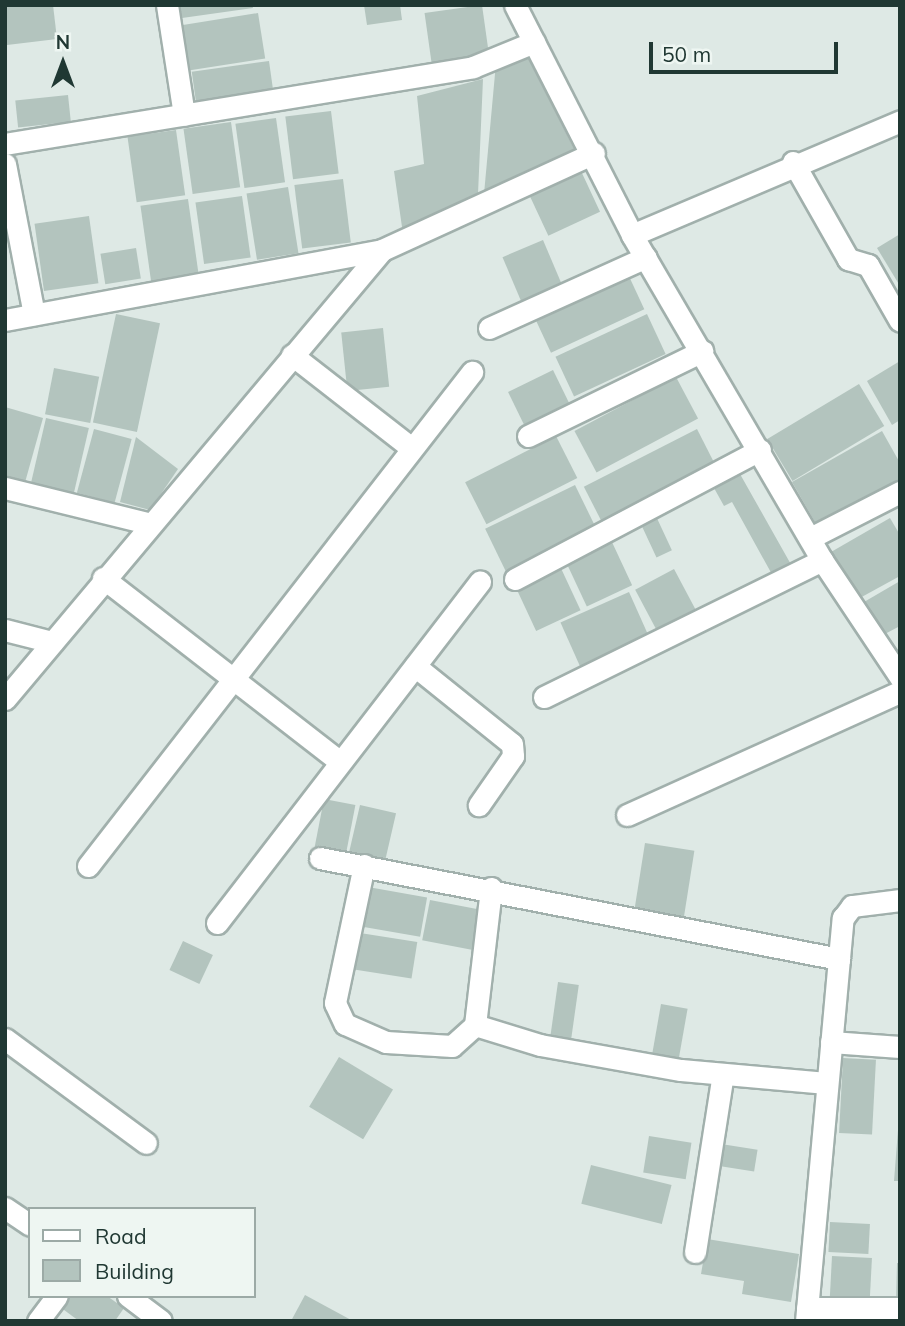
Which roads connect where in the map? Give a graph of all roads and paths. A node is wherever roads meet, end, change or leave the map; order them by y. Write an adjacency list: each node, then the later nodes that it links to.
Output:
1 (167, 5): 4 (street)
2 (515, 5): 3 (street)
3 (534, 42): 4 (street); 7 (street)
4 (184, 115): 6 (street)
5 (900, 121): 8 (street)
6 (5, 144)
7 (594, 153): 10 (street); 11 (street)
8 (793, 162): 10 (street); 15 (street)
9 (5, 164): 13 (street)
10 (632, 236): 12 (street)
11 (382, 250): 13 (street); 18 (street)
12 (646, 257): 16 (street); 17 (street)
13 (34, 314): 14 (street)
14 (5, 320)
15 (900, 321)
16 (489, 328)
17 (702, 351): 20 (street); 22 (street)
18 (292, 355): 21 (street); 25 (street)
19 (472, 372): 21 (street)
20 (528, 436)
21 (409, 446): 35 (street)
22 (760, 450): 26 (street); 29 (street)
23 (5, 488): 25 (street)
24 (900, 492): 26 (street)
25 (147, 523): 28 (street)
26 (812, 537): 27 (street)
27 (822, 560): 34 (street); 37 (street)
28 (103, 578): 32 (street); 35 (street)
29 (515, 579)
30 (480, 580): 33 (street)
31 (5, 630): 32 (street)
32 (52, 642): 38 (street)
33 (415, 666): 39 (street); 40 (street)
34 (900, 677)
35 (235, 681): 39 (street); 44 (street)
36 (900, 692): 41 (street)
37 (544, 697)
38 (5, 699)
39 (340, 762): 47 (street)
40 (478, 805)
41 (626, 816)
42 (320, 858): 43 (street)
43 (364, 865): 45 (street); 49 (street)
44 (88, 866)
45 (491, 888): 48 (street); 49 (street)
46 (900, 900): 48 (street)
47 (217, 923)
48 (839, 960): 51 (street)
49 (475, 1025): 53 (street)
50 (5, 1039): 55 (street)
51 (831, 1042): 52 (street); 54 (street)
52 (900, 1046)
53 (723, 1074): 54 (street); 58 (street)
54 (826, 1083): 62 (street)
55 (146, 1143)
56 (5, 1208): 57 (street)
57 (28, 1224)
58 (695, 1252)
59 (55, 1298): 63 (street)
60 (131, 1298): 64 (street)
61 (900, 1308): 62 (street)
62 (806, 1314)
63 (38, 1321)
64 (161, 1321)

